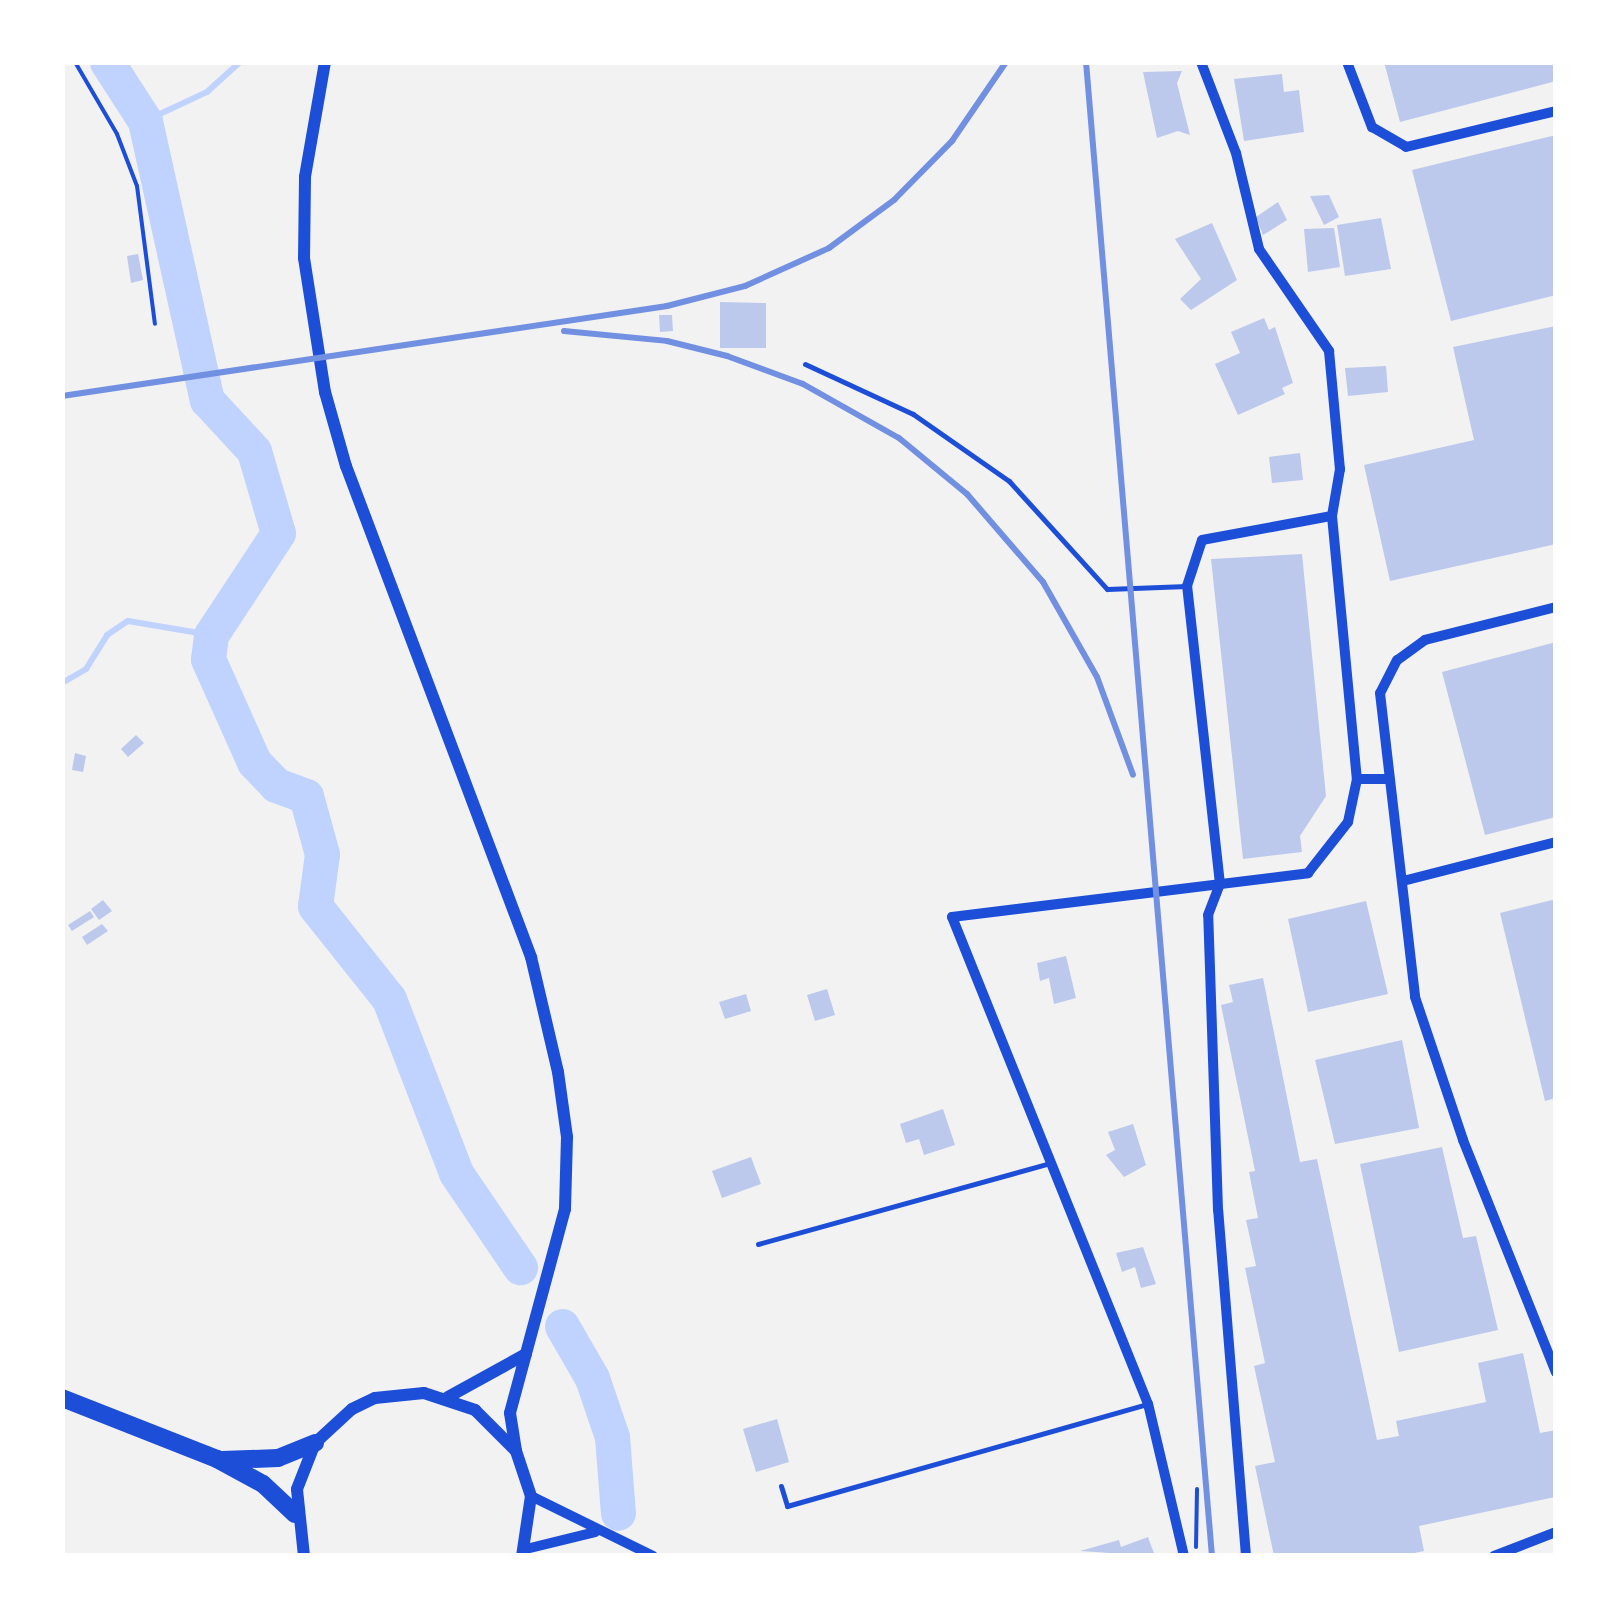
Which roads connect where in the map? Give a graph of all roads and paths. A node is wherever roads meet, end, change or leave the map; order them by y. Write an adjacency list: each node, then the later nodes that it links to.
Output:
1 (75, 62): 6 (path)
2 (326, 62): 18 (street)
3 (1201, 62): 8 (street)
4 (1347, 62): 5 (street)
5 (1556, 111)
6 (155, 324)
7 (805, 364): 9 (lane)
8 (1332, 516): 9 (street); 11 (street)
9 (1187, 586): 15 (street)
10 (1556, 607): 12 (street)
11 (1357, 779): 12 (street); 15 (street)
12 (1386, 779): 14 (street)
13 (1556, 842): 14 (street)
14 (1404, 881): 19 (street)
15 (1220, 884): 16 (street); 36 (street)
16 (1048, 1164): 17 (lane); 22 (street)
17 (758, 1244)
18 (526, 1354): 20 (street); 24 (street)
19 (1556, 1372)
20 (448, 1397): 23 (street); 24 (street)
21 (62, 1398): 25 (highway)
22 (1148, 1404): 26 (lane); 33 (street)
23 (315, 1443): 25 (highway); 29 (street)
24 (516, 1451): 28 (street)
25 (217, 1459): 29 (highway)
26 (781, 1486)
27 (1197, 1490): 33 (path)
28 (531, 1496): 30 (street); 32 (street)
29 (295, 1514): 34 (street)
30 (595, 1532): 32 (street); 35 (street)
31 (1556, 1532): 37 (street)
32 (524, 1552)
33 (1184, 1553)
34 (304, 1556)
35 (652, 1556)
36 (1246, 1556)
37 (1494, 1556)

